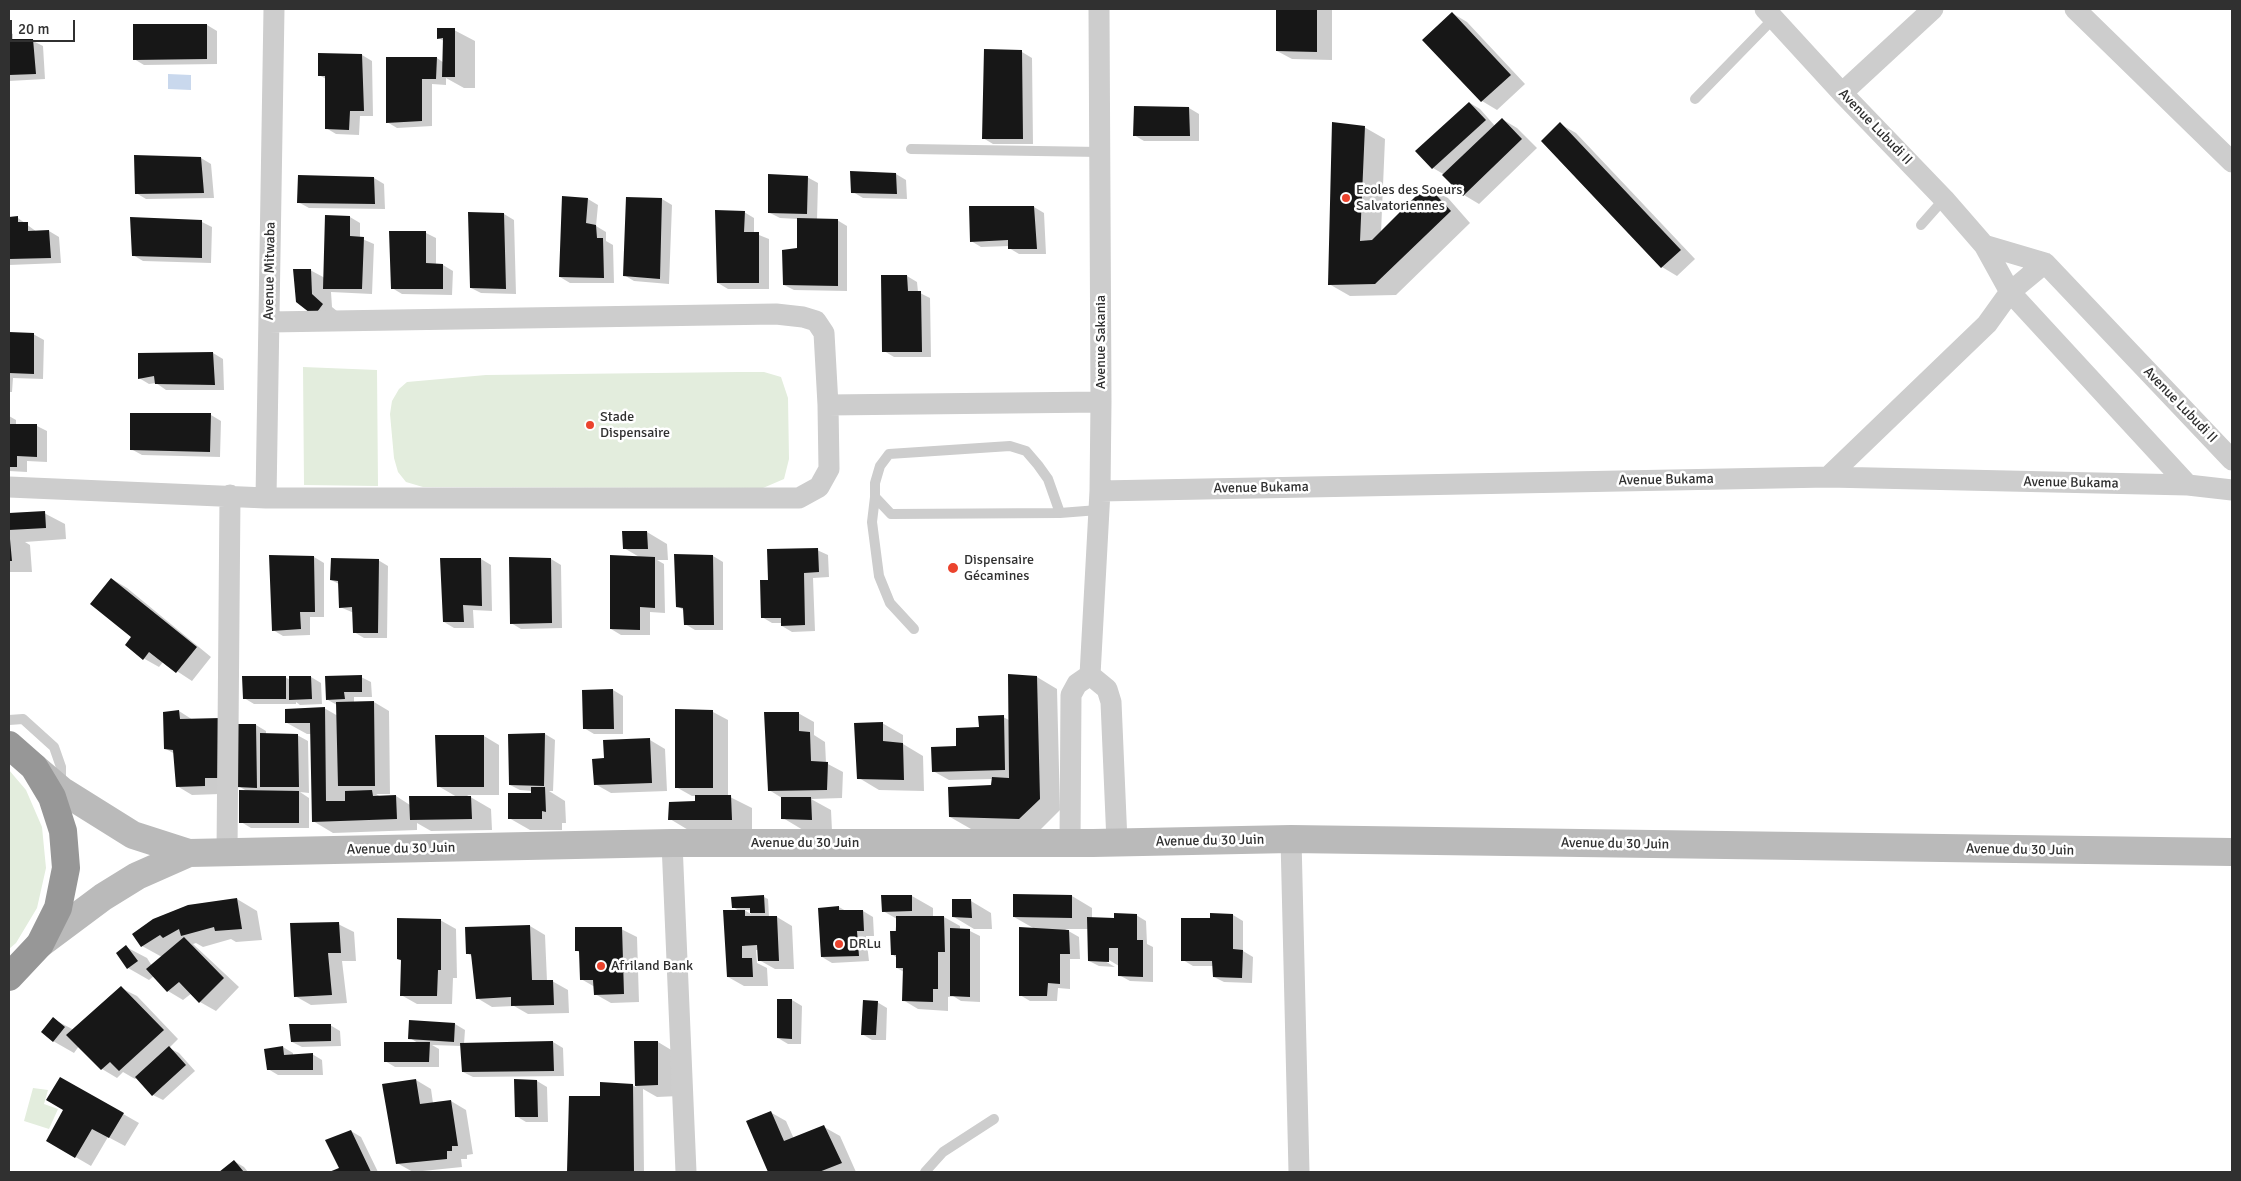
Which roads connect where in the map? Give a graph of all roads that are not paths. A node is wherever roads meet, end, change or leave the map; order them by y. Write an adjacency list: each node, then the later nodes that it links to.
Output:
1 (274, 9): 16 (street, Avenue Mitwaba)
2 (1099, 9): 9 (street, Avenue Sakania)
3 (1933, 9): 6 (street)
4 (2075, 9): 10 (street)
5 (1769, 13): 6 (street, Avenue Lubudi II); 7 (lane)
6 (1842, 93): 11 (street, Avenue Lubudi II)
7 (1696, 98)
8 (911, 149): 9 (lane)
9 (1100, 152): 17 (street, Avenue Sakania)
10 (2232, 162)
11 (1944, 199): 12 (lane); 13 (street, Avenue Lubudi II)
12 (1921, 225)
13 (1984, 245): 14 (street); 15 (street, Avenue Lubudi II)
14 (2045, 263): 15 (street); 19 (street, Avenue Lubudi II)
15 (2010, 292): 20 (street); 21 (street, Avenue Lubudi II)
16 (269, 322): 18 (street); 26 (street, Avenue Mitwaba)
17 (1101, 402): 18 (street); 27 (street, Avenue Sakania)
18 (828, 404): 26 (street)
19 (2232, 460)
20 (1828, 477): 21 (street, Avenue Bukama); 27 (street, Avenue Bukama)
21 (2188, 485): 23 (street, Avenue Bukama)
22 (9, 487): 24 (street)
23 (2232, 490)
24 (230, 495): 26 (street); 39 (street)
25 (875, 497): 28 (lane); 28 (lane); 29 (lane)
26 (266, 498)
27 (1099, 500): 28 (lane); 30 (street, Avenue Sakania)
28 (1060, 513)
29 (914, 628)
30 (1090, 674): 36 (street); 38 (street)
31 (9, 720): 34 (lane)
32 (9, 745): 33 (highway)
33 (34, 766): 34 (street); 42 (highway)
34 (61, 790): 41 (street)
35 (1291, 839): 36 (street, Avenue du 30 Juin); 40 (street, Avenue du 30 Juin); 47 (street)
36 (1117, 842): 38 (street, Avenue du 30 Juin)
37 (672, 843): 38 (street, Avenue du 30 Juin); 39 (street, Avenue du 30 Juin); 45 (street)
38 (1070, 843)
39 (227, 852): 41 (street, Avenue du 30 Juin)
40 (2232, 852)
41 (189, 853): 42 (street)
42 (40, 944): 43 (highway)
43 (11, 972)
44 (994, 1118): 46 (lane)
45 (686, 1172)
46 (925, 1172)
47 (1299, 1172)

